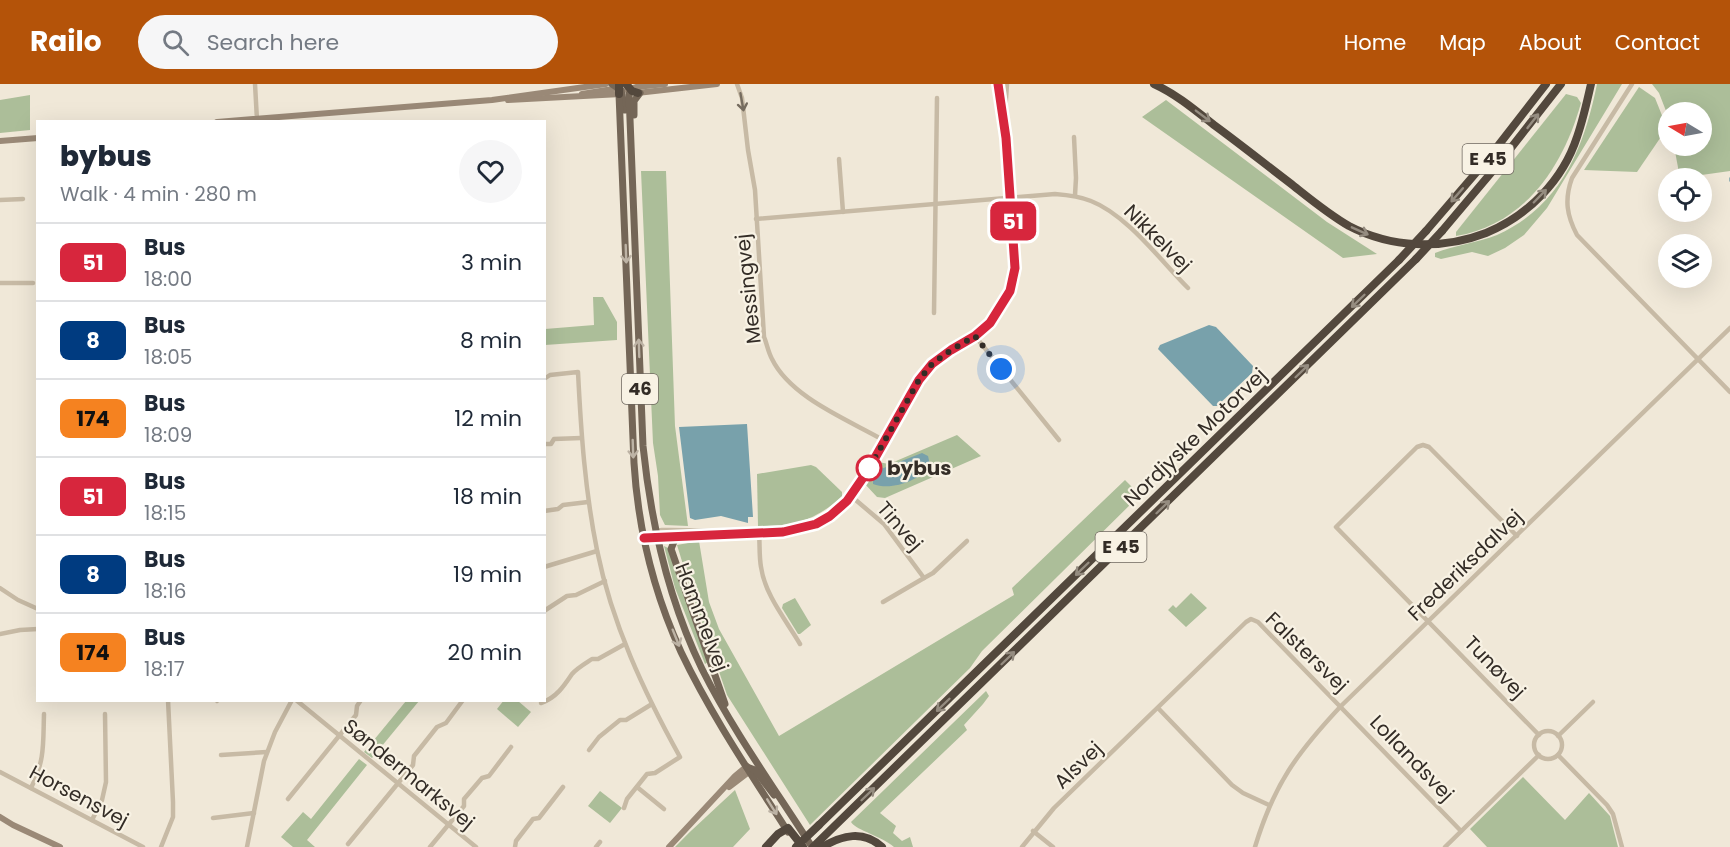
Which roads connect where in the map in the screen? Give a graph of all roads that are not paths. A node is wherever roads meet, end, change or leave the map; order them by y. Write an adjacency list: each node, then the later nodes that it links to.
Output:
1 (255, 84): 17 (street)
2 (606, 84): 15 (main road)
3 (665, 84): 13 (main road)
4 (717, 84): 13 (main road)
5 (737, 84): 29 (street, Messingvej, one-way to 29)
6 (998, 84): 16 (street)
7 (1007, 84): 16 (street)
8 (1154, 84): 11 (highway, one-way to 11)
9 (1546, 84): 122 (highway, Nordjyske Motorvej / E 45, one-way to 122, bridge)
10 (1561, 84): 109 (highway, Nordjyske Motorvej / E 45, one-way to 10, bridge)
11 (1591, 84)
12 (1632, 84): 36 (street)
13 (625, 90): 15 (main road); 22 (main road, Hammelvej / 46); 22 (main road); 51 (main road, Hammelvej / 46, one-way to 51)
14 (937, 98): 27 (street)
15 (492, 100): 17 (main road)
16 (1005, 118): 24 (street)
17 (257, 119)
18 (1074, 136): 23 (street)
19 (36, 138): 20 (main road)
20 (0, 141)
21 (839, 159): 28 (street)
22 (632, 190): 48 (main road, Hammelvej / 46, one-way to 22)
23 (1075, 195): 24 (street, Nikkelvej); 32 (street, Nikkelvej)
24 (1012, 198): 27 (street, Messingvej); 35 (street)
25 (23, 199): 26 (street)
26 (0, 200)
27 (937, 204): 28 (street, Messingvej); 33 (street)
28 (843, 212): 29 (street, Messingvej)
29 (756, 219): 41 (street, Messingvej)
30 (0, 283): 31 (street)
31 (33, 283)
32 (1188, 288)
33 (934, 313)
34 (1730, 328): 36 (street, Frederiksdalvej)
35 (975, 336): 40 (street); 41 (street)
36 (1698, 359): 38 (street); 49 (street, Frederiksdalvej)
37 (546, 378): 39 (street)
38 (1730, 392)
39 (581, 438): 42 (street); 44 (street)
40 (1059, 440)
41 (885, 441): 43 (street)
42 (546, 444)
43 (851, 496): 47 (street); 55 (street, Tinvej)
44 (588, 502): 45 (street); 53 (street)
45 (546, 511)
46 (729, 533): 47 (street); 48 (street); 50 (street)
47 (759, 533): 66 (street)
48 (656, 534): 50 (street); 51 (street); 79 (main road, Hammelvej / 46)
49 (1517, 536): 62 (street, Frederiksdalvej); 62 (street, Tunøvej)
50 (676, 537): 79 (main road)
51 (644, 538): 90 (main road, Hammelvej / 46, one-way to 90)
52 (967, 541): 55 (street, Tinvej)
53 (597, 551): 54 (street); 56 (street)
54 (546, 566)
55 (924, 578): 58 (street, Tinvej)
56 (605, 581): 60 (street); 65 (street)
57 (0, 588): 59 (street)
58 (884, 602)
59 (36, 608)
60 (546, 610)
61 (1251, 619): 75 (street, Falstersvej); 76 (street, Alsvej)
62 (1428, 621): 75 (street, Frederiksdalvej); 80 (street, Tunøvej)
63 (36, 629): 64 (street)
64 (0, 634)
65 (625, 644): 67 (street); 74 (street)
66 (800, 644)
67 (546, 701)
68 (168, 702): 114 (street)
69 (293, 702): 85 (street)
70 (296, 702): 82 (street, Søndermarksvej)
71 (360, 702): 82 (street)
72 (462, 702): 92 (street)
73 (1593, 702): 81 (street)
74 (652, 704): 84 (street); 93 (street)
75 (1341, 706): 97 (street, Frederiksdalvej); 108 (street, Lollandsvej)
76 (1158, 708): 97 (street); 107 (street, Alsvej)
77 (44, 714): 95 (street)
78 (105, 714): 103 (street)
79 (730, 718): 86 (main road, Hammelvej / 46)
80 (1539, 735): 81 (street); 88 (street)
81 (1558, 736): 89 (street)
82 (339, 737): 92 (street, Søndermarksvej); 96 (street)
83 (511, 747): 104 (street)
84 (589, 750)
85 (267, 752): 87 (street); 100 (street)
86 (752, 754): 90 (main road); 106 (main road, Hammelvej / 46)
87 (221, 755)
88 (1539, 755): 89 (street); 108 (street)
89 (1558, 755): 131 (street)
90 (749, 769): 105 (main road, Hammelvej / 46, one-way to 105); 106 (main road); 120 (main road)
91 (0, 772): 95 (street, Horsensvej)
92 (398, 784): 104 (street, Søndermarksvej); 111 (street)
93 (637, 786): 98 (street); 99 (street)
94 (563, 787): 118 (street)
95 (32, 788): 103 (street, Horsensvej)
96 (288, 800)
97 (1269, 805): 129 (street, Frederiksdalvej)
98 (624, 808)
99 (664, 809)
100 (254, 813): 102 (street); 115 (street)
101 (0, 817): 112 (main road)
102 (213, 818)
103 (92, 820): 113 (street, Horsensvej)
104 (449, 825): 116 (street); 117 (street, Søndermarksvej)
105 (785, 828): 121 (highway); 122 (main road, Hammelvej / 46); 123 (highway)
106 (801, 830): 124 (main road, Hammelvej / 46)
107 (1033, 831): 127 (street, Alsvej); 128 (street)
108 (1461, 831): 130 (street)
109 (829, 838): 124 (highway, Nordjyske Motorvej / E 45); 125 (highway); 126 (highway)
110 (600, 842): 119 (street)
111 (348, 844)
112 (60, 847)
113 (143, 847)
114 (161, 847)
115 (247, 847)
116 (430, 847)
117 (476, 847)
118 (515, 847)
119 (596, 847)
120 (669, 847)
121 (766, 847)
122 (797, 847)
123 (803, 847)
124 (813, 847)
125 (822, 847)
126 (882, 847)
127 (1022, 847)
128 (1053, 847)
129 (1255, 847)
130 (1445, 847)
131 (1622, 847)

